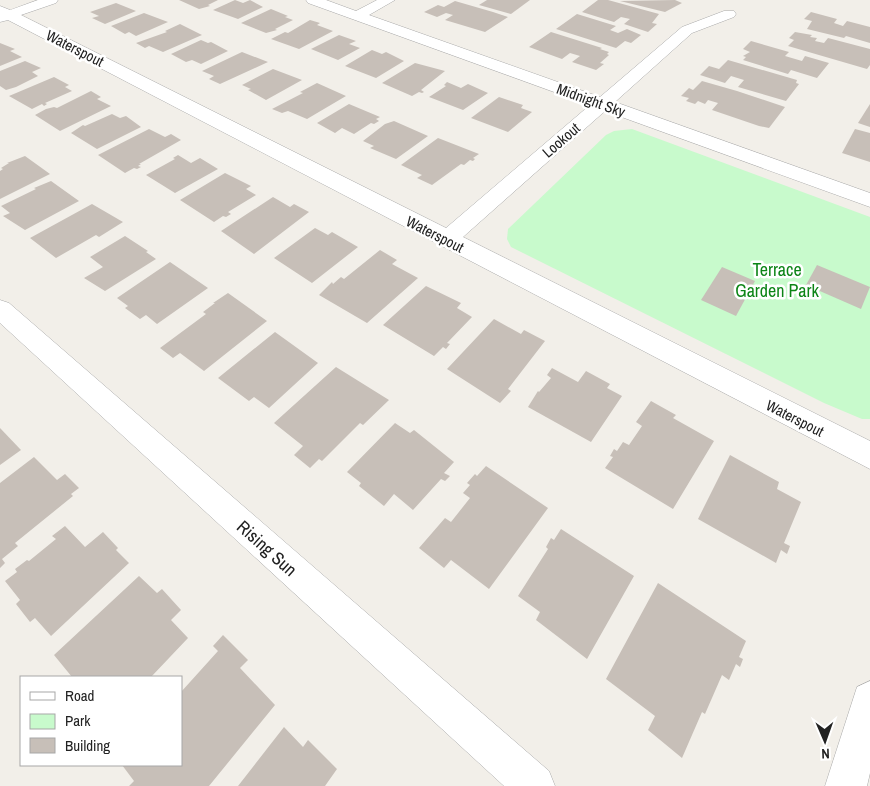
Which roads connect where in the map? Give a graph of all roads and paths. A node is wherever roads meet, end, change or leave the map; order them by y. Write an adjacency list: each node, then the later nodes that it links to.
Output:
1 (51, 0): 4 (street)
2 (313, 0): 6 (street, Midnight Sky)
3 (388, 0): 6 (street)
4 (3, 14): 9 (street, Waterspout)
5 (729, 14): 7 (street, Lookout)
6 (357, 16): 7 (street, Midnight Sky)
7 (602, 104): 8 (street, Midnight Sky); 9 (street, Lookout)
8 (870, 200)
9 (446, 240): 11 (street, Waterspout)
10 (0, 309): 13 (street, Rising Sun)
11 (870, 456)
12 (870, 700): 14 (street)
13 (534, 786)
14 (846, 786)

